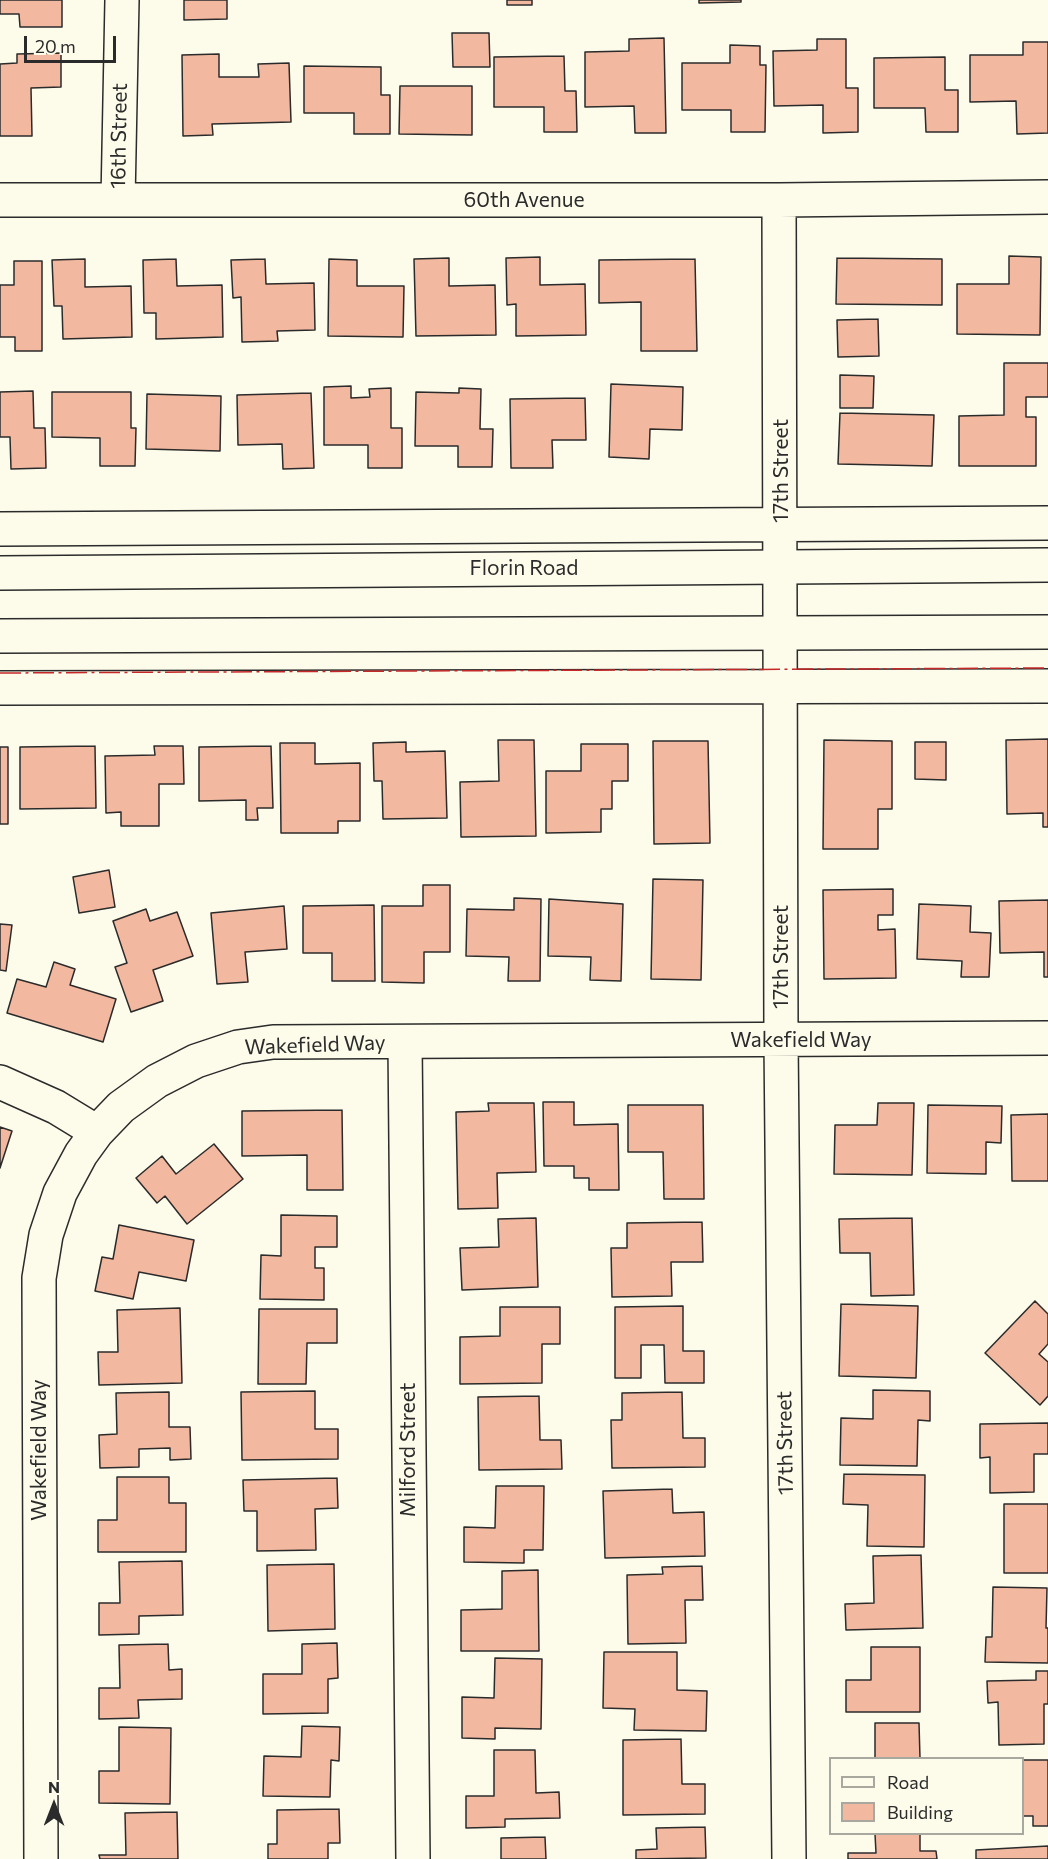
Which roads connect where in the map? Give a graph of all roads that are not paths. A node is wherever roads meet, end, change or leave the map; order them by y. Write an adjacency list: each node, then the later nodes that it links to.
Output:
1 (122, 0): 4 (street, 16th Street)
2 (1048, 197): 5 (street, 60th Avenue)
3 (0, 200): 4 (street, 60th Avenue)
4 (118, 200): 5 (street, 60th Avenue)
5 (779, 200): 7 (street, 17th Street)
6 (1048, 523): 7 (street, Florin Road)
7 (781, 524): 8 (street, Florin Road); 10 (street, 17th Street)
8 (0, 529)
9 (1048, 565): 10 (street, Florin Road)
10 (781, 566): 11 (street, Florin Road); 13 (street, 17th Street)
11 (0, 573)
12 (1048, 632): 13 (street)
13 (781, 633): 14 (street); 16 (street, 17th Street)
14 (0, 636)
15 (1048, 686): 16 (street)
16 (781, 687): 17 (street); 19 (street, 17th Street)
17 (0, 688)
18 (1048, 1038): 19 (street, Wakefield Way)
19 (781, 1040): 20 (street, Wakefield Way); 25 (street, 17th Street)
20 (405, 1042): 22 (street, Wakefield Way); 24 (street, Milford Street)
21 (0, 1082): 22 (street)
22 (98, 1132): 23 (street, Wakefield Way)
23 (41, 1859)
24 (413, 1859)
25 (789, 1859)

